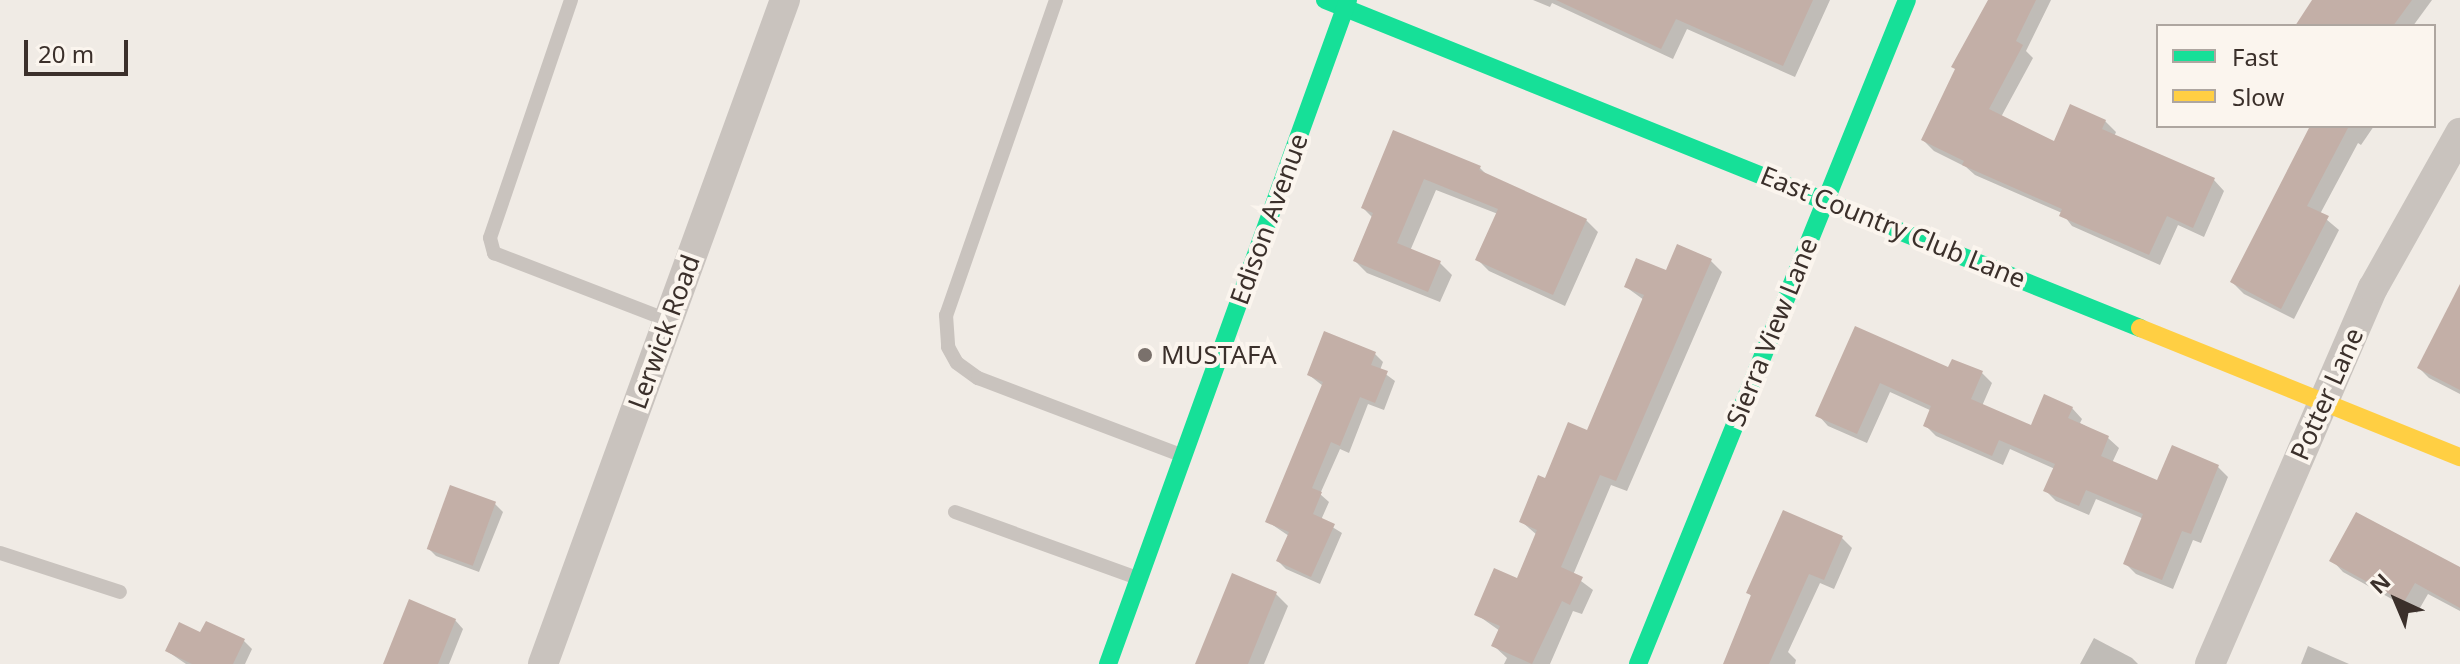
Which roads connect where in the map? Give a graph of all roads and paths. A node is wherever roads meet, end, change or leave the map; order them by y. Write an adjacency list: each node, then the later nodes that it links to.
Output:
1 (571, 0): 9 (lane)
2 (785, 0): 9 (street, Lerwick Road)
3 (1056, 0): 11 (lane)
4 (1325, 0): 6 (street, East Country Club Lane)
5 (1907, 0): 8 (street, Sierra View Lane)
6 (1346, 4): 8 (street, East Country Club Lane); 11 (street, Edison Avenue)
7 (2460, 133): 10 (street, Potter Lane)
8 (1825, 200): 10 (street, East Country Club Lane); 19 (street, Sierra View Lane)
9 (668, 320): 17 (street, Lerwick Road)
10 (2324, 399): 12 (street, East Country Club Lane); 20 (street, Potter Lane)
11 (1185, 457): 15 (street, Edison Avenue)
12 (2460, 457)
13 (955, 512): 15 (lane)
14 (0, 553): 16 (lane)
15 (1140, 579): 18 (street, Edison Avenue)
16 (120, 592)
17 (543, 664)
18 (1108, 664)
19 (1638, 664)
20 (2210, 664)

